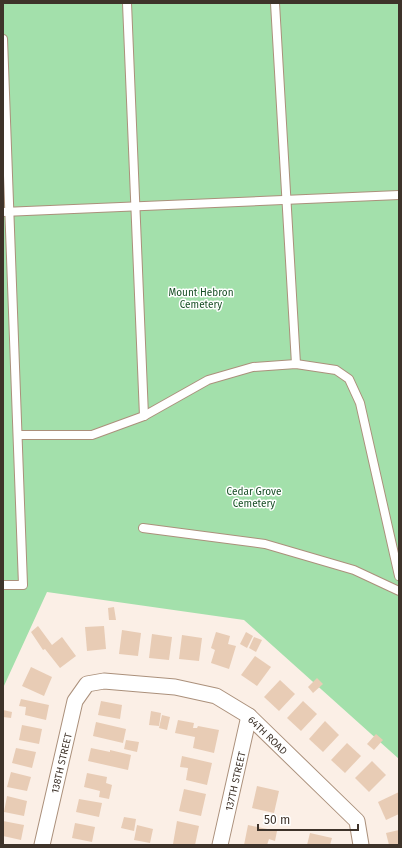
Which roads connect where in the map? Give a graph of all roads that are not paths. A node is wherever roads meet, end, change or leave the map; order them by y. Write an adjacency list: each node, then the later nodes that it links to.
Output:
1 (127, 3): 6 (lane)
2 (275, 3): 5 (lane)
3 (3, 39): 7 (lane)
4 (399, 195): 5 (lane)
5 (287, 200): 6 (lane); 8 (lane)
6 (135, 206): 7 (lane); 9 (lane)
7 (6, 212): 10 (lane)
8 (296, 364): 9 (lane); 12 (lane)
9 (144, 416): 10 (lane)
10 (18, 435): 13 (lane)
11 (143, 528): 14 (lane)
12 (399, 576)
13 (3, 585)
14 (399, 591)
15 (87, 684): 16 (street, 64TH ROAD); 17 (street, 138TH STREET)
16 (249, 716): 18 (street, 137TH STREET); 19 (street, 64TH ROAD)
17 (42, 845)
18 (220, 845)
19 (361, 845)

